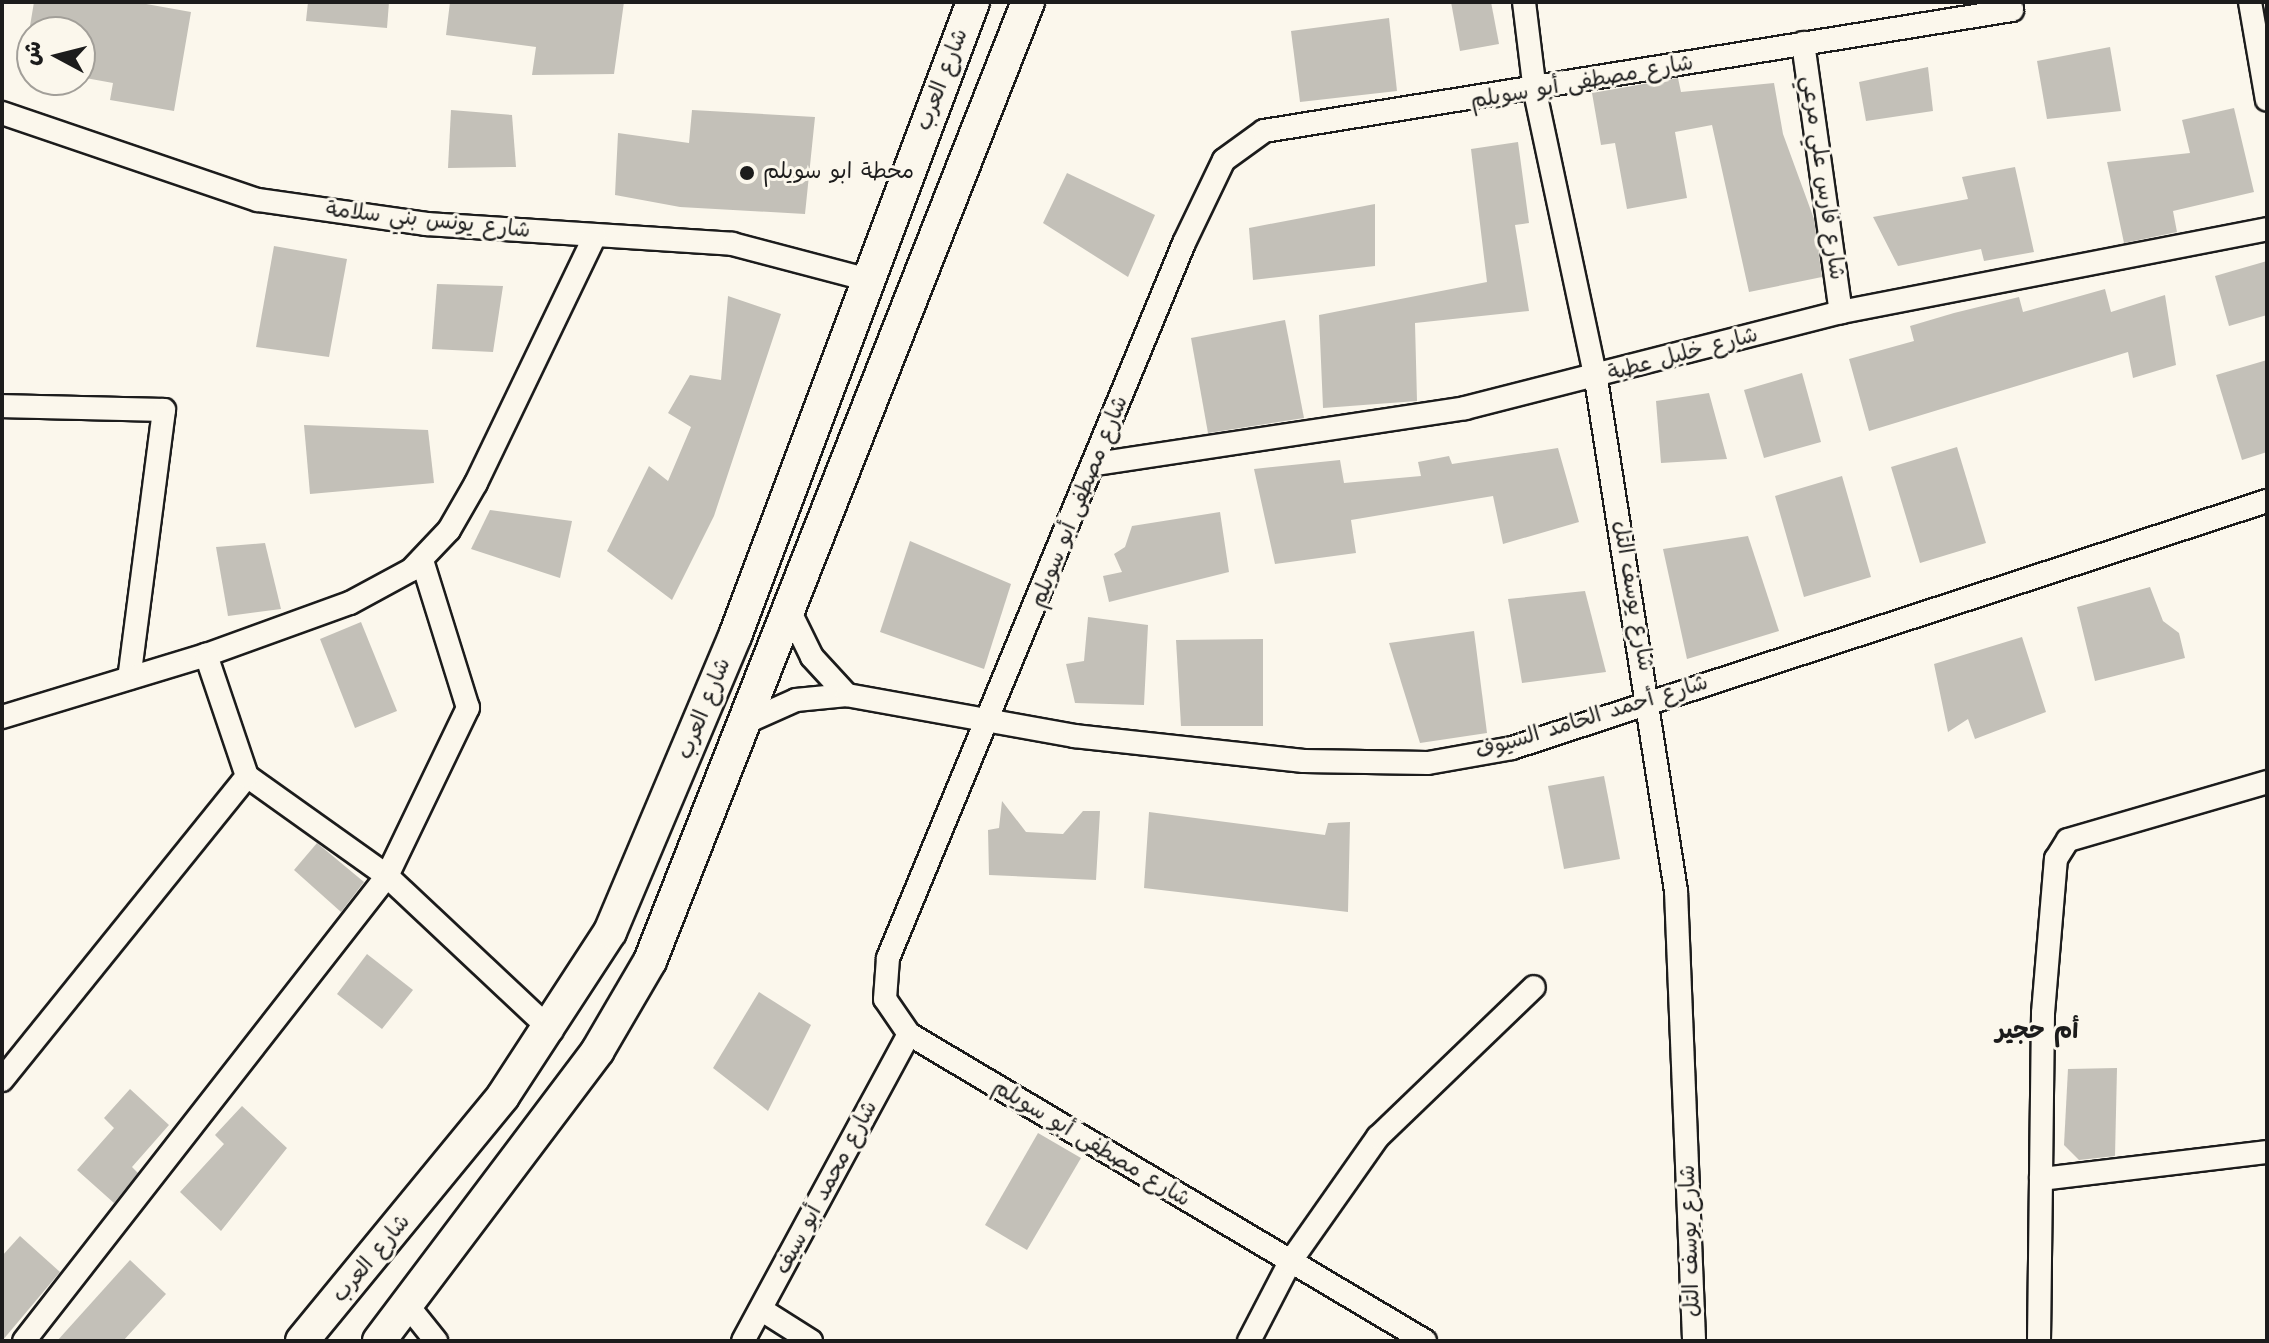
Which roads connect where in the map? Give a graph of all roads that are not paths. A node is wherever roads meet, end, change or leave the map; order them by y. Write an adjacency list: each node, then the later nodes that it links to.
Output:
1 (973, 2): 12 (main road, شارع العرب)
2 (1028, 2): 19 (main road, شارع العرب)
3 (1524, 2): 7 (street, شارع يوسف التل)
4 (2250, 2): 8 (street)
5 (2012, 10): 6 (street, شارع مصطفى أبو سويلم)
6 (1803, 43): 7 (street, شارع مصطفى أبو سويلم); 13 (street, شارع فارس علي مرعي)
7 (1535, 92): 14 (street, شارع يوسف التل); 16 (street, شارع مصطفى أبو سويلم)
8 (2267, 100)
9 (2, 113): 11 (street, شارع يونس بني سلامة)
10 (2267, 229): 13 (street, شارع خليل عطية)
11 (595, 236): 12 (street, شارع يونس بني سلامة); 18 (street)
12 (865, 279): 31 (main road, شارع العرب)
13 (1841, 312): 14 (street, شارع خليل عطية)
14 (1596, 379): 16 (street, شارع خليل عطية); 23 (street, شارع يوسف التل)
15 (2, 406): 21 (street)
16 (1096, 464): 26 (street, شارع مصطفى أبو سويلم)
17 (2267, 501): 23 (street, شارع أحمد الحامد السيوف)
18 (422, 560): 20 (street); 29 (street)
19 (789, 610): 22 (street); 25 (main road, شارع العرب)
20 (206, 655): 21 (street); 27 (street)
21 (129, 678): 24 (street)
22 (847, 695): 25 (street, شارع أحمد الحامد السيوف); 26 (street, شارع أحمد الحامد السيوف)
23 (1650, 703): 26 (street, شارع أحمد الحامد السيوف); 47 (street, شارع يوسف التل)
24 (2, 717)
25 (749, 721): 37 (main road, شارع العرب)
26 (988, 725): 32 (street, شارع مصطفى أبو سويلم)
27 (247, 776): 29 (street); 33 (street)
28 (2267, 782): 35 (street)
29 (387, 876): 31 (street); 39 (street)
30 (1534, 987): 36 (street)
31 (552, 1031): 40 (main road, شارع العرب)
32 (909, 1034): 36 (street, شارع مصطفى أبو سويلم); 38 (street, شارع محمد أبو سيف)
33 (2, 1080)
34 (2267, 1152): 35 (street)
35 (2041, 1179): 48 (street)
36 (1290, 1262): 45 (street); 46 (street, شارع مصطفى أبو سويلم)
37 (408, 1306): 41 (main road, شارع العرب); 42 (street)
38 (762, 1310): 43 (street, شارع محمد أبو سيف); 44 (street)
39 (24, 1341)
40 (302, 1341)
41 (379, 1341)
42 (436, 1341)
43 (743, 1341)
44 (811, 1341)
45 (1249, 1341)
46 (1425, 1341)
47 (1694, 1341)
48 (2039, 1341)

